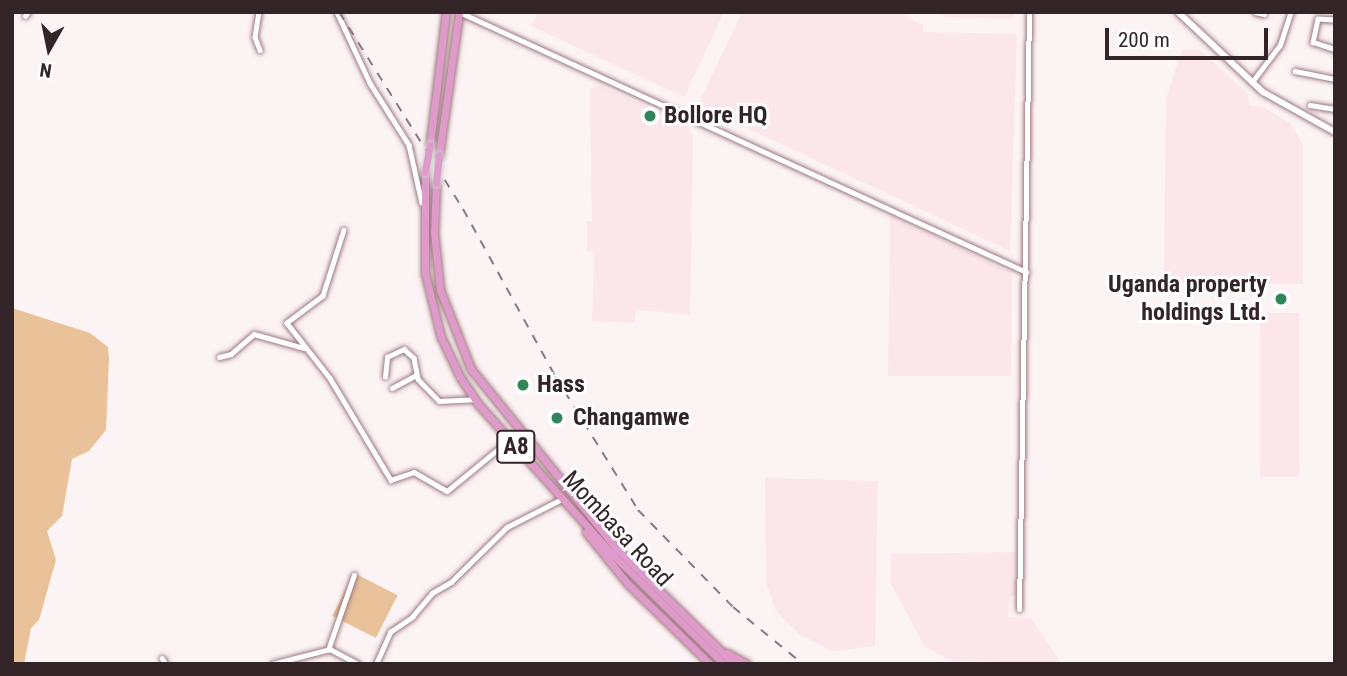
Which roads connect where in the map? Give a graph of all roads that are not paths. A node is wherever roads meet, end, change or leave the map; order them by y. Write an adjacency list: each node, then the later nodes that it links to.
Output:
1 (258, 12): 12 (street)
2 (337, 12): 19 (street)
3 (446, 12): 19 (highway, Mombasa Road / A8, bridge)
4 (459, 12): 21 (street); 33 (highway, Mombasa Road / A8, bridge)
5 (1030, 12): 21 (street)
6 (1178, 12): 15 (main road)
7 (1255, 12): 9 (street)
8 (1291, 12): 15 (street)
9 (1265, 14)
10 (1335, 20): 11 (street)
11 (1335, 49)
12 (260, 50)
13 (1295, 71): 14 (street)
14 (1335, 79)
15 (1252, 82): 18 (main road)
16 (1310, 105): 17 (street)
17 (1335, 109)
18 (1335, 132)
19 (422, 203): 27 (highway, Mombasa Road / A8)
20 (344, 230): 22 (street)
21 (1026, 272): 32 (street)
22 (308, 349): 23 (street); 28 (street)
23 (219, 357)
24 (416, 374): 25 (street); 26 (street); 27 (street)
25 (385, 377)
26 (392, 388)
27 (475, 398): 28 (highway, Mombasa Road / A8)
28 (509, 439): 29 (highway, Mombasa Road / A8)
29 (562, 499): 30 (highway, Mombasa Road / A8); 39 (street)
30 (575, 513): 40 (highway); 41 (highway, Mombasa Road / A8)
31 (355, 575): 34 (street)
32 (1019, 609)
33 (714, 646): 42 (highway, Mombasa Road / A8); 43 (highway)
34 (328, 650): 37 (street); 38 (street)
35 (162, 658): 36 (street)
36 (166, 664)
37 (272, 664)
38 (358, 664)
39 (376, 664)
40 (710, 664)
41 (724, 664)
42 (734, 664)
43 (747, 664)

